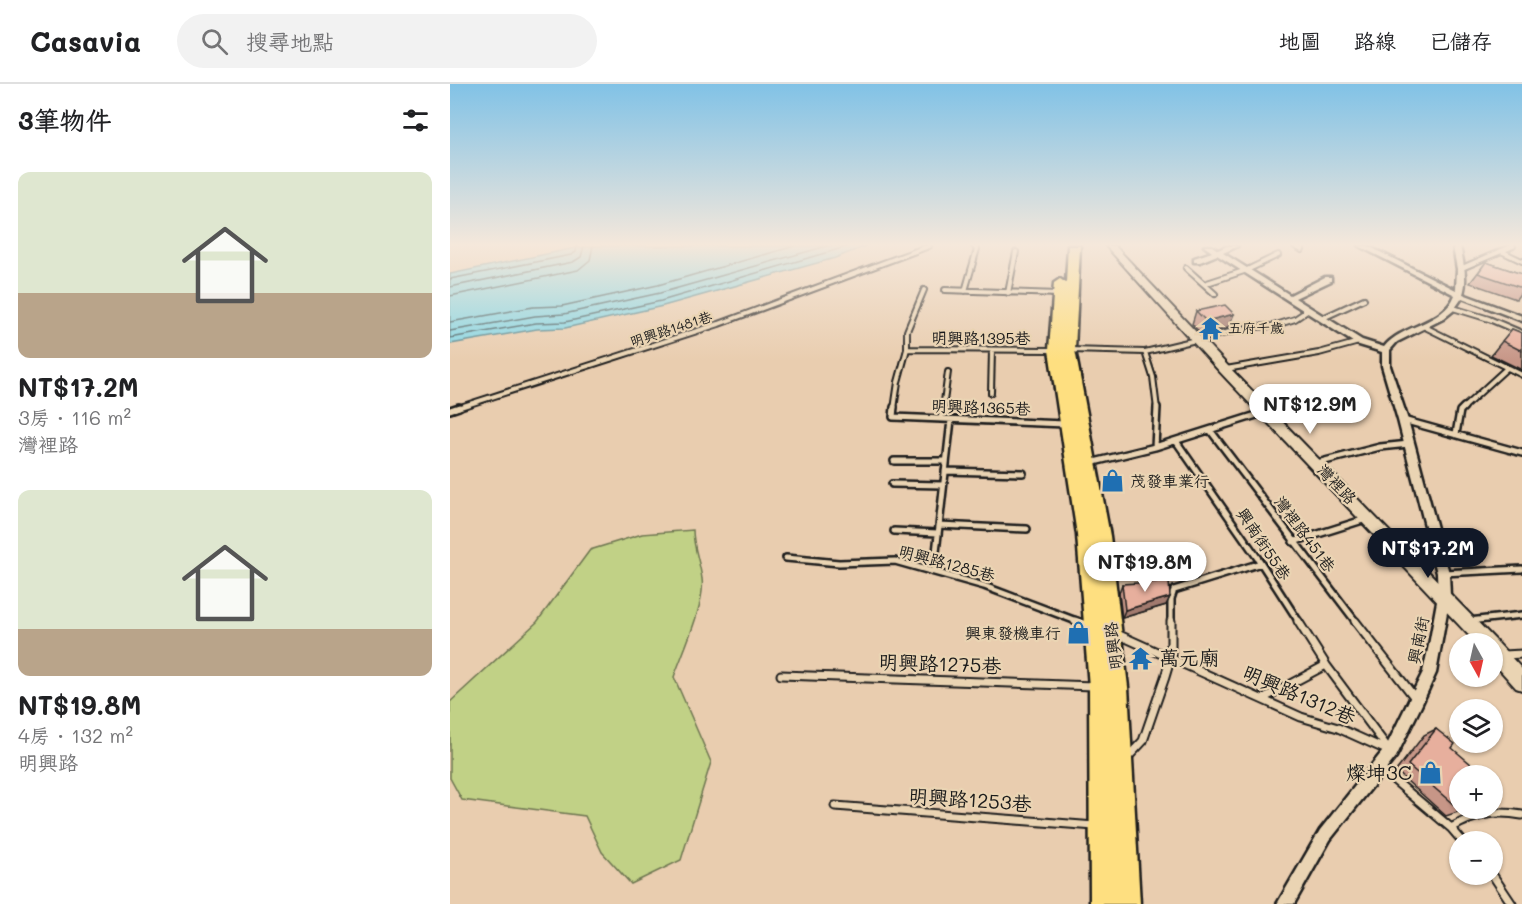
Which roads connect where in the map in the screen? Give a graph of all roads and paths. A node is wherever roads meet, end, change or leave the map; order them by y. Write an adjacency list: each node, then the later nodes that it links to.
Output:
1 (826, 284): 39 (lane, 明興路1481巷)
2 (967, 284): 14 (lane)
3 (1010, 284): 15 (lane)
4 (1060, 284): 16 (main road, 明興路)
5 (1070, 284): 31 (main road, 明興路)
6 (1145, 284): 27 (street, 灣裡路)
7 (1204, 284): 17 (lane)
8 (1269, 284): 19 (street)
9 (1317, 284): 19 (street)
10 (1439, 284): 18 (street)
11 (1461, 284): 18 (street)
12 (924, 290): 29 (lane)
13 (945, 290): 14 (lane)
14 (965, 291): 15 (lane)
15 (1008, 293): 16 (lane)
16 (1059, 294): 31 (main road, 明興路)
17 (1215, 294)
18 (1460, 295): 21 (street); 24 (street)
19 (1290, 298): 22 (street)
20 (1364, 299): 23 (lane)
21 (1453, 308): 25 (street); 26 (lane)
22 (1307, 311): 23 (street); 27 (lane)
23 (1323, 318): 28 (street)
24 (1522, 319)
25 (1425, 327): 32 (street); 34 (lane)
26 (1522, 333)
27 (1197, 340): 33 (lane, 明興路1395巷); 35 (street, 灣裡路)
28 (1359, 342): 32 (street); 35 (lane)
29 (907, 349): 30 (lane, 明興路1395巷); 41 (lane, 明興路1365巷)
30 (992, 350): 31 (lane, 明興路1395巷); 38 (lane)
31 (1062, 350): 33 (lane, 明興路1395巷); 44 (main road, 明興路); 53 (main road, 明興路)
32 (1386, 350): 43 (street, 興南街)
33 (1145, 352): 49 (lane)
34 (1507, 368): 37 (lane); 46 (lane)
35 (1224, 369): 40 (street, 灣裡路)
36 (948, 372): 41 (lane)
37 (1522, 375)
38 (991, 393)
39 (450, 410)
40 (1267, 412): 45 (lane); 54 (street, 灣裡路)
41 (941, 419): 42 (lane, 明興路1365巷)
42 (951, 420): 44 (lane, 明興路1365巷); 52 (lane)
43 (1403, 420): 46 (lane); 48 (street, 興南街)
44 (1067, 424): 72 (main road, 明興路)
45 (1210, 430): 47 (lane); 63 (lane, 灣裡路451巷)
46 (1456, 434): 50 (lane)
47 (1176, 441): 49 (lane); 65 (lane, 興南街55巷)
48 (1409, 444): 54 (lane); 68 (street, 興南街)
49 (1155, 447): 53 (lane)
50 (1522, 453)
51 (894, 461): 52 (lane)
52 (946, 461): 55 (lane)
53 (1089, 463): 72 (main road, 明興路)
54 (1317, 463): 59 (street, 灣裡路)
55 (945, 471): 56 (lane); 58 (lane)
56 (1023, 473)
57 (892, 484): 58 (lane)
58 (943, 485): 60 (lane)
59 (1370, 518): 63 (lane); 69 (street, 灣裡路)
60 (939, 529): 61 (lane); 62 (lane); 67 (lane)
61 (1027, 529)
62 (894, 531)
63 (1293, 542): 83 (lane, 灣裡路451巷)
64 (786, 558): 67 (lane, 明興路1285巷)
65 (1261, 563): 76 (lane); 78 (lane, 興南街55巷)
66 (1522, 569): 68 (lane)
67 (934, 570): 72 (lane, 明興路1285巷)
68 (1443, 573): 69 (street, 興南街)
69 (1444, 596): 71 (street, 灣裡路); 83 (street, 興南街)
70 (1522, 615): 71 (lane)
71 (1467, 621): 73 (street, 灣裡路)
72 (1103, 630): 76 (lane, 明興路1312巷); 81 (main road, 明興路); 85 (main road, 明興路)
73 (1478, 633)
74 (1503, 651): 75 (lane)
75 (1522, 654)
76 (1170, 657): 82 (lane, 明興路1312巷); 85 (lane)
77 (1503, 660): 80 (street, 灣裡路)
78 (1326, 665): 82 (lane); 84 (lane, 興南街55巷)
79 (781, 675): 81 (lane, 明興路1275巷)
80 (1522, 682)
81 (1099, 687): 89 (main road, 明興路)
82 (1262, 699): 84 (lane, 明興路1312巷)
83 (1416, 701): 84 (street, 興南街)
84 (1391, 752): 86 (street, 興南街)
85 (1123, 763): 94 (main road, 明興路)
86 (1379, 768): 90 (lane); 95 (street, 興南街)
87 (836, 806): 89 (lane, 明興路1253巷)
88 (1522, 815): 90 (lane)
89 (1102, 826): 93 (main road, 明興路)
90 (1451, 828): 91 (lane)
91 (1454, 831)
92 (1499, 885): 96 (lane)
93 (1103, 904)
94 (1127, 904)
95 (1285, 904)
96 (1512, 904)

